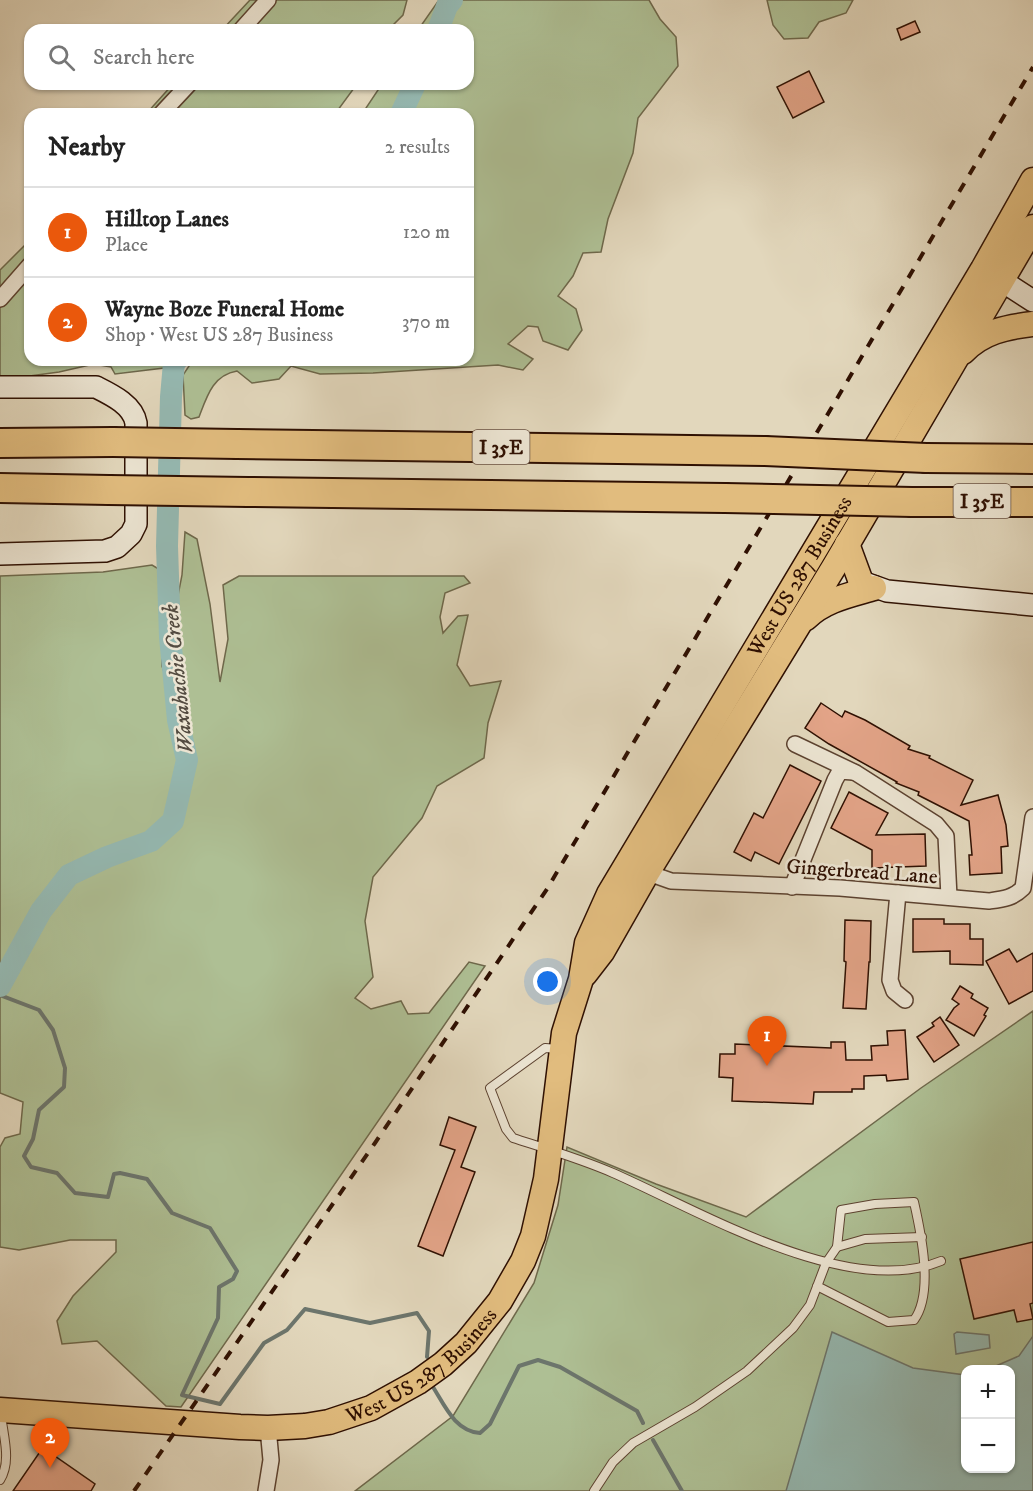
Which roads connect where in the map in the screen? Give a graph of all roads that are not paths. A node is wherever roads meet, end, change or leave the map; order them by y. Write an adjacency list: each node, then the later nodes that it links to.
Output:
1 (268, 0): 2 (street)
2 (246, 24)
3 (183, 90): 4 (street)
4 (166, 108)
5 (1033, 180): 9 (main road, West US 287 Business)
6 (1030, 232): 7 (main road); 9 (main road, West US 287 Business)
7 (1033, 265)
8 (24, 272): 10 (street)
9 (992, 274): 11 (main road); 13 (main road, West US 287 Business); 22 (main road, West US 287 Business)
10 (0, 299)
11 (1033, 301)
12 (1033, 324): 13 (main road)
13 (953, 362): 21 (main road, West US 287 Business)
14 (0, 387): 23 (main road)
15 (0, 443): 16 (highway, I 35E, bridge)
16 (1033, 459)
17 (0, 488): 18 (highway, I 35E, bridge)
18 (921, 501): 19 (highway, I 35E); 20 (highway)
19 (1033, 502)
20 (1033, 516)
21 (847, 544): 24 (main road, West US 287 Business); 25 (main road)
22 (813, 552): 24 (main road); 31 (main road, West US 287 Business)
23 (0, 554)
24 (834, 567): 25 (main road); 27 (main road, West US 287 Business)
25 (868, 585): 26 (main road); 27 (main road)
26 (1033, 605)
27 (795, 628): 31 (main road, West US 287 Business)
28 (795, 744): 29 (street)
29 (856, 773): 32 (street); 34 (street)
30 (1033, 817): 34 (street, Gingerbread Lane)
31 (636, 868): 32 (street, Gingerbread Lane); 36 (main road, West US 287 Business)
32 (792, 887): 33 (street, Gingerbread Lane)
33 (898, 893): 34 (street, Gingerbread Lane); 35 (street)
34 (949, 897)
35 (906, 1000)
36 (561, 1050): 37 (main road, West US 287 Business); 37 (lane)
37 (550, 1150): 41 (lane); 45 (main road, West US 287 Business)
38 (922, 1237): 39 (lane); 39 (lane); 42 (lane)
39 (837, 1247): 41 (lane)
40 (942, 1261): 42 (lane)
41 (826, 1263): 42 (lane); 43 (lane)
42 (924, 1267): 43 (lane)
43 (817, 1286): 48 (lane)
44 (1, 1418): 45 (main road, West US 287 Business); 46 (lane)
45 (268, 1428): 47 (street)
46 (0, 1480)
47 (266, 1491)
48 (594, 1491)

